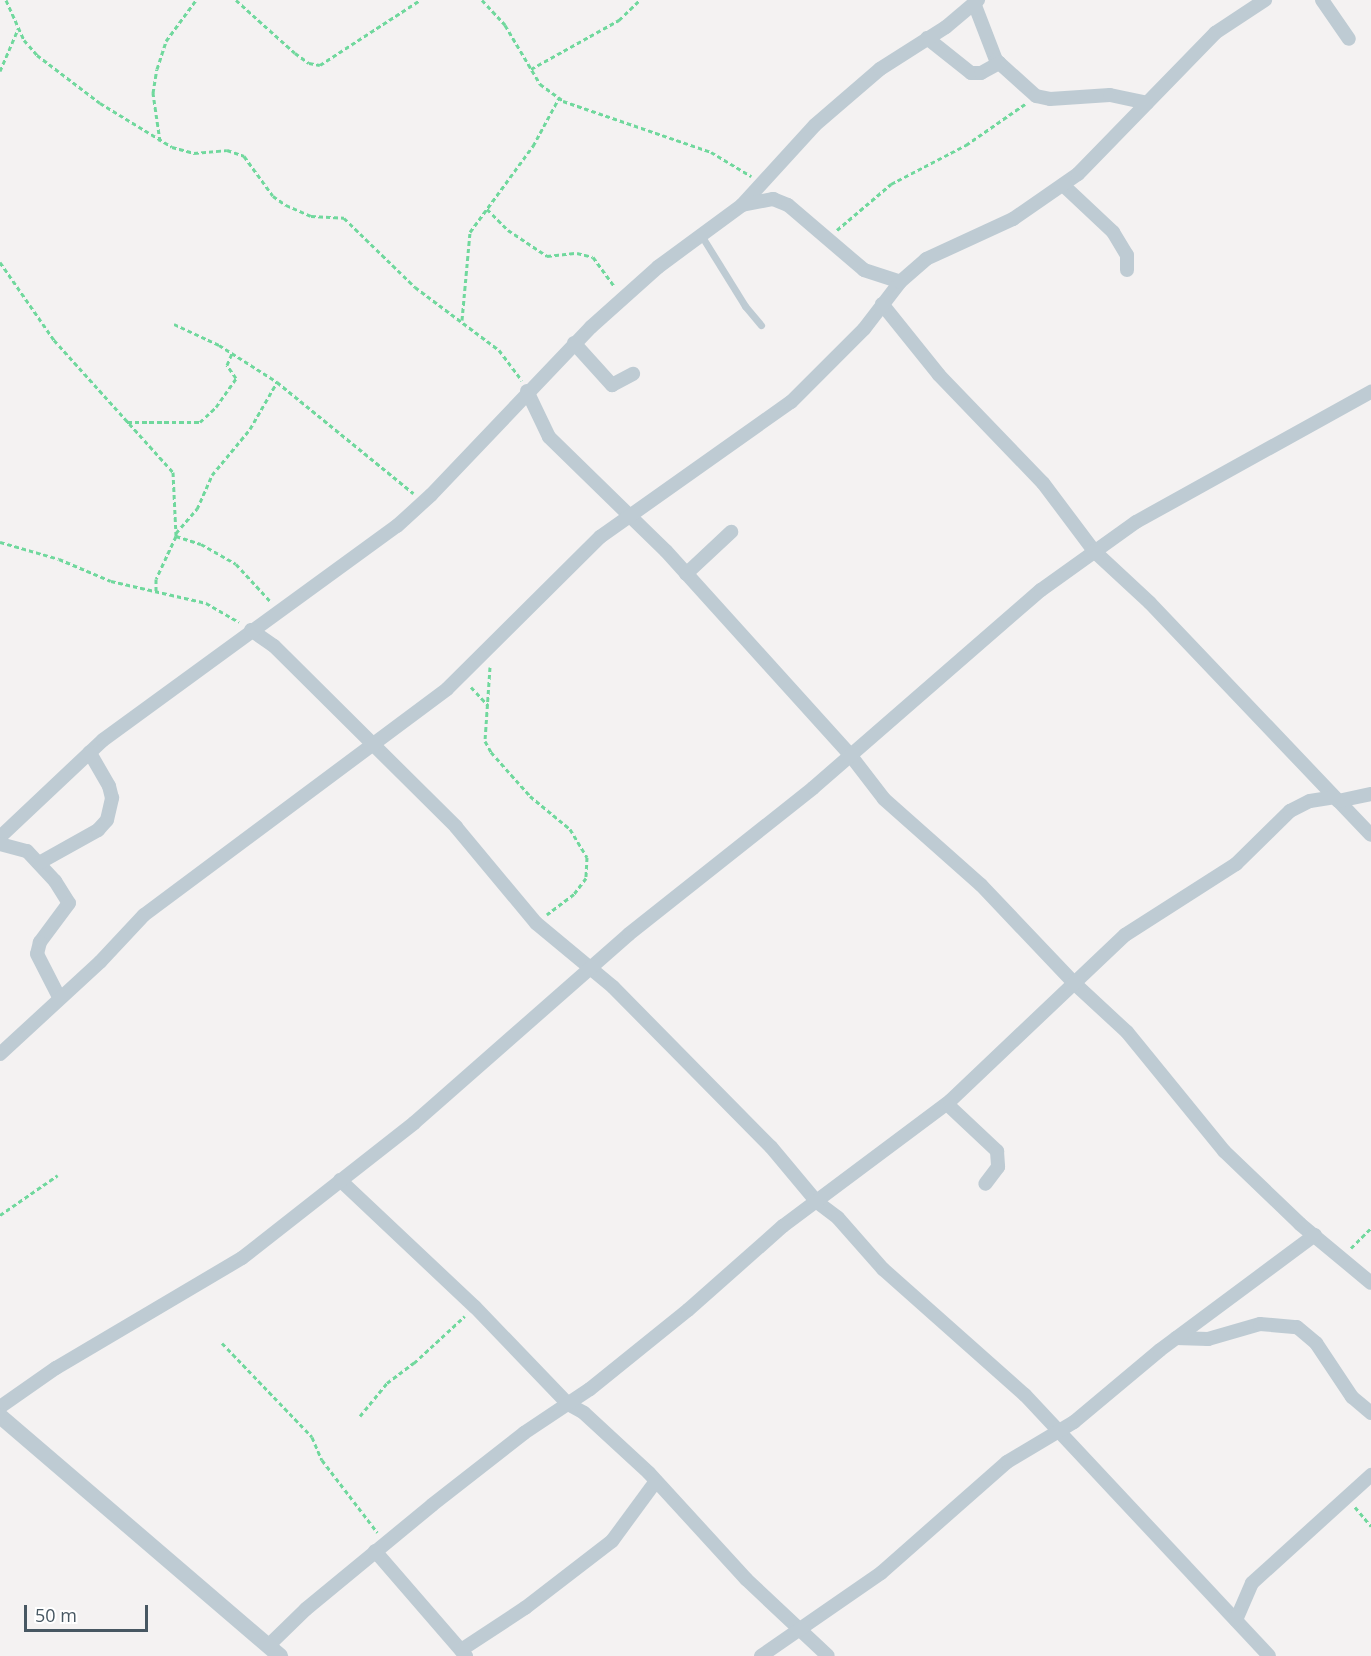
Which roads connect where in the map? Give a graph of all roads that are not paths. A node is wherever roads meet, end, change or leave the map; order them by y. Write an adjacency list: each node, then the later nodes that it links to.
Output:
1 (1265, 0): 7 (street)
2 (1322, 0): 5 (street)
3 (976, 1): 4 (street); 6 (street)
4 (927, 38): 6 (street); 9 (street)
5 (1349, 39)
6 (999, 63): 7 (street)
7 (1147, 104): 8 (street)
8 (1063, 185): 11 (street); 12 (street)
9 (742, 205): 10 (street); 12 (street)
10 (701, 235): 14 (lane); 15 (street)
11 (1127, 270)
12 (900, 282): 13 (street)
13 (882, 304): 19 (street); 21 (street)
14 (762, 325)
15 (574, 343): 16 (street); 17 (street)
16 (633, 374)
17 (526, 392): 19 (street); 23 (street)
18 (1371, 392): 21 (street)
19 (630, 514): 22 (street); 24 (street)
20 (731, 532): 22 (street)
21 (1094, 551): 26 (street); 28 (street)
22 (686, 574): 26 (street)
23 (249, 632): 24 (street); 25 (street)
24 (371, 745): 33 (street); 35 (street)
25 (89, 752): 30 (street); 32 (street)
26 (851, 756): 33 (street); 34 (street)
27 (1371, 794): 28 (street)
28 (1336, 799): 29 (street); 34 (street)
29 (1371, 835)
30 (0, 837)
31 (0, 844): 32 (street)
32 (39, 863): 35 (street)
33 (592, 967): 38 (street); 40 (street)
34 (1074, 983): 37 (street); 41 (street)
35 (59, 997): 36 (street)
36 (0, 1054)
37 (947, 1104): 39 (street); 40 (street)
38 (340, 1180): 44 (street); 45 (street)
39 (986, 1184)
40 (817, 1202): 44 (street); 48 (street)
41 (1315, 1235): 42 (street); 43 (street)
42 (1371, 1283)
43 (1176, 1338): 46 (street); 48 (street)
44 (568, 1404): 50 (street); 51 (street)
45 (0, 1407)
46 (1371, 1413)
47 (0, 1416): 54 (street)
48 (1058, 1433): 52 (street); 53 (street)
49 (1371, 1475): 52 (street)
50 (657, 1481): 53 (street); 55 (street)
51 (380, 1547): 54 (street); 55 (street)
52 (1236, 1620): 58 (street)
53 (798, 1630): 56 (street); 57 (street)
54 (274, 1651)
55 (463, 1653)
56 (761, 1656)
57 (828, 1656)
58 (1269, 1656)

